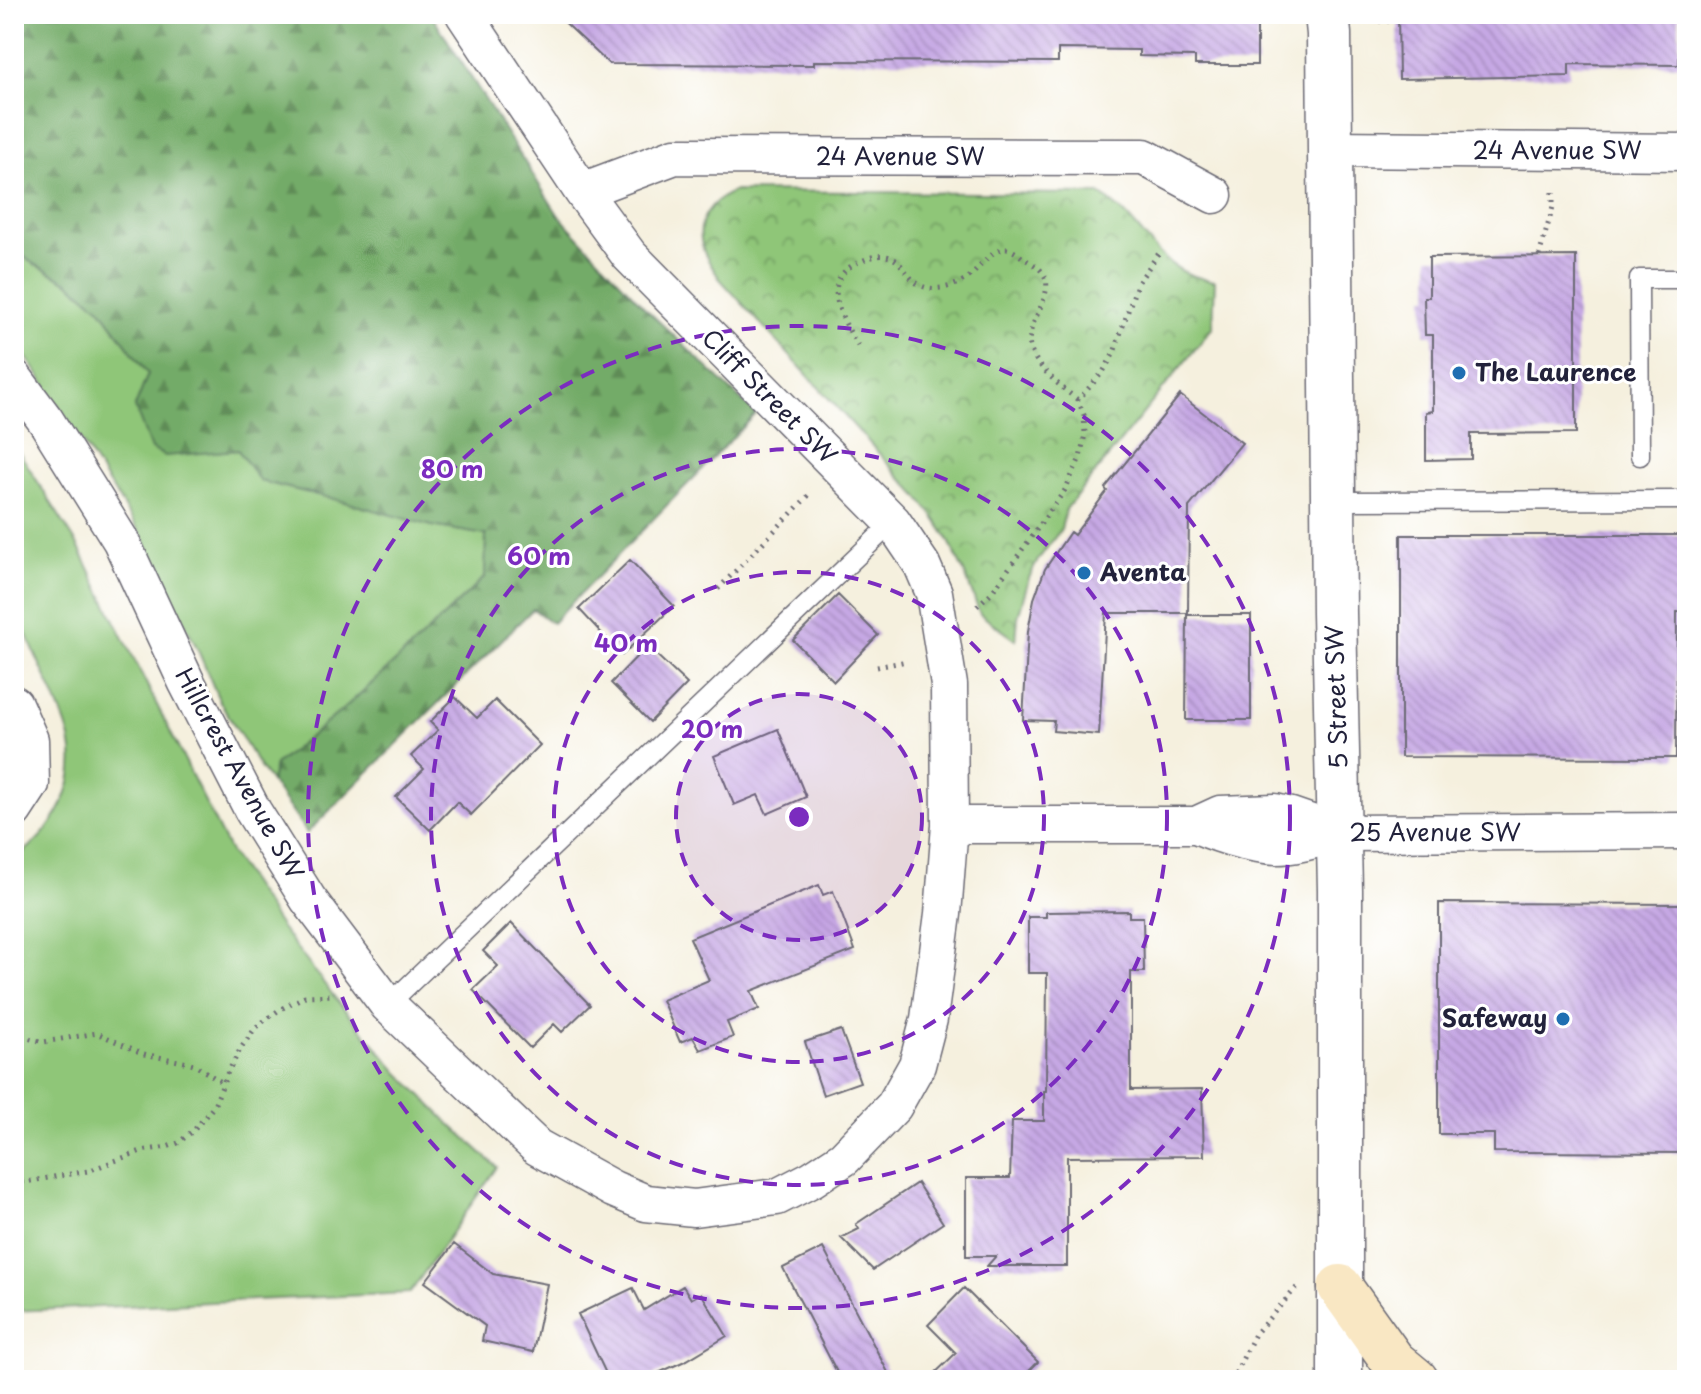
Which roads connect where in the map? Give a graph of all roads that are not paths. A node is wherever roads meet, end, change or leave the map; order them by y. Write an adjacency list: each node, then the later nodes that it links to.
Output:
1 (464, 14): 5 (street, Cliff Street SW)
2 (1327, 14): 3 (street, 5 Street SW)
3 (1330, 149): 4 (street, 24 Avenue SW); 11 (street, 5 Street SW)
4 (1687, 152)
5 (582, 191): 6 (street, 24 Avenue SW); 12 (street, Cliff Street SW)
6 (1214, 195)
7 (1687, 279): 9 (lane)
8 (14, 378): 18 (street, Hillcrest Avenue SW)
9 (1640, 456)
10 (1687, 500): 11 (lane)
11 (1333, 501): 17 (street, 5 Street SW)
12 (893, 522): 15 (street, Cliff Street SW); 18 (lane)
13 (14, 704): 14 (street)
14 (14, 810)
15 (950, 825): 17 (street, 25 Avenue SW); 18 (street, Hillcrest Avenue SW)
16 (1687, 831): 17 (street, 25 Avenue SW)
17 (1340, 833): 19 (street, 5 Street SW)
18 (388, 1005)
19 (1321, 1284): 20 (street, 5 Street SW); 21 (main road)
20 (1340, 1380)
21 (1416, 1380)

